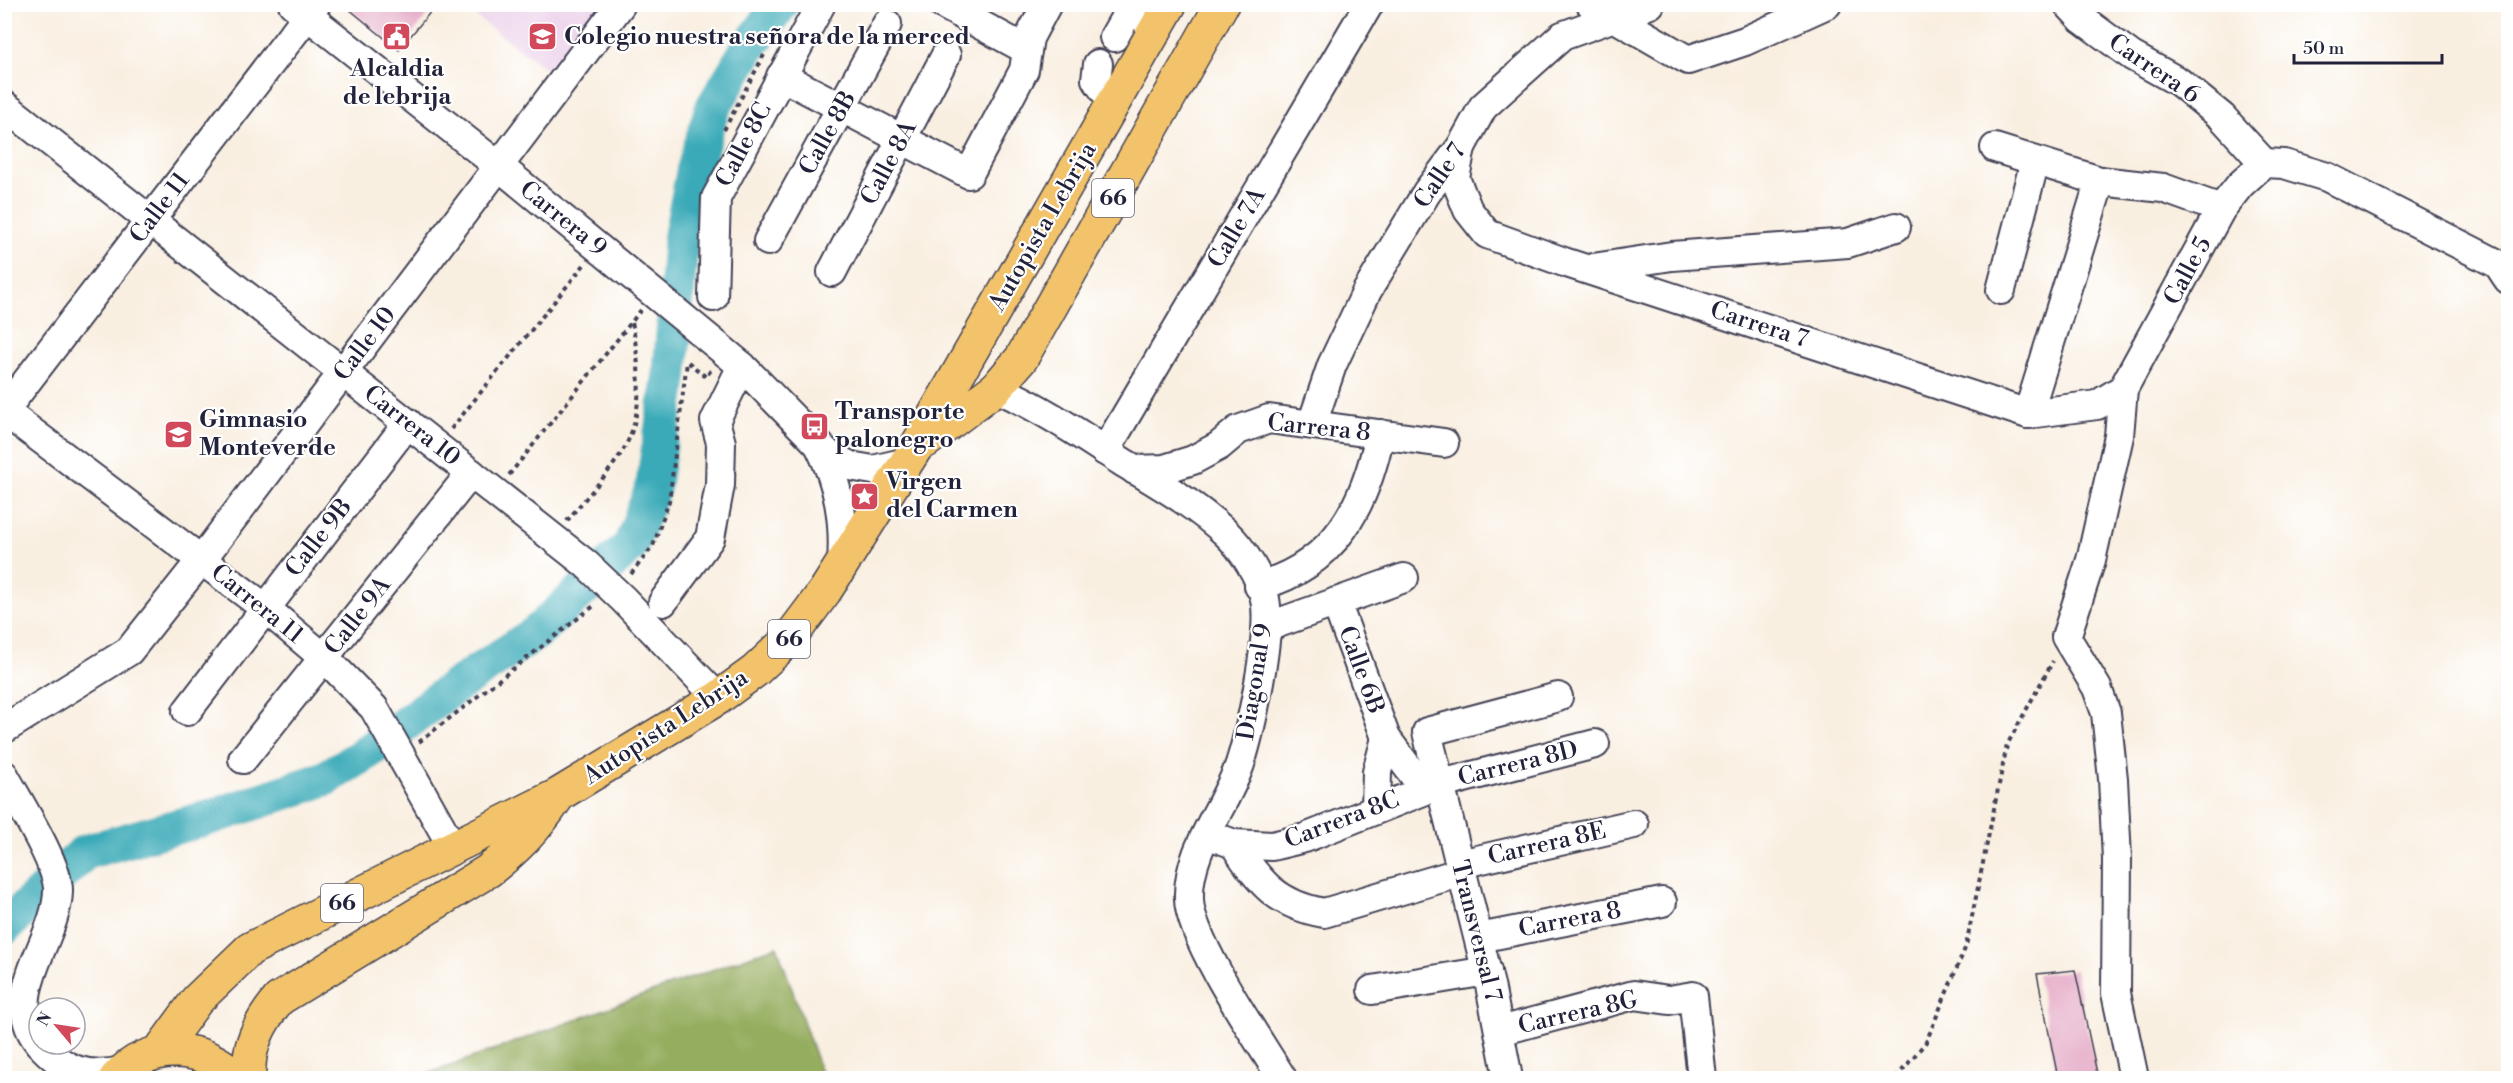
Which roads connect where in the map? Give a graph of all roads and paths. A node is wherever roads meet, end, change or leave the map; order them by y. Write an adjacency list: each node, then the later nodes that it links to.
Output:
1 (621, 4): 29 (street, Calle 10)
2 (821, 4): 20 (street, Calle 8C)
3 (942, 4): 13 (street)
4 (1047, 4): 17 (street)
5 (1222, 4): 46 (highway, Autopista Lebrija / 66)
6 (1369, 4): 56 (street, Calle 7A)
7 (1650, 4): 12 (street, Calle 7)
8 (1827, 4): 12 (street)
9 (2068, 4): 28 (street, Carrera 6)
10 (1127, 7): 14 (street); 16 (street)
11 (306, 8): 29 (street, Carrera 9); 32 (street, Calle 11)
12 (1602, 12): 25 (street, Calle 7)
13 (986, 15): 17 (street)
14 (1164, 16): 21 (highway, Autopista Lebrija / 66)
15 (887, 24): 23 (street, Calle 8B)
16 (1114, 36)
17 (1027, 50): 24 (street)
18 (946, 55): 24 (street, Calle 8A)
19 (1098, 64): 21 (street)
20 (781, 76): 23 (street); 41 (street, Calle 8C)
21 (1114, 104): 57 (highway, Autopista Lebrija / 66)
22 (4, 105): 32 (street, Carrera 10)
23 (842, 108): 24 (street); 34 (street, Calle 8B)
24 (901, 140): 37 (street, Calle 8A)
25 (1461, 147): 36 (street, Carrera 7); 51 (street, Calle 7)
26 (1995, 148): 27 (street)
27 (2035, 161): 30 (street); 39 (street)
28 (2264, 163): 31 (street, Calle 5); 38 (street)
29 (500, 167): 35 (street, Carrera 9); 45 (street, Calle 10)
30 (2100, 181): 31 (street); 49 (street)
31 (2221, 208): 47 (street, Calle 5)
32 (151, 220): 45 (street, Carrera 10); 48 (street, Calle 11)
33 (1896, 227): 36 (street)
34 (768, 241)
35 (598, 247): 40 (street, Carrera 9); 54 (path)
36 (1585, 269): 49 (street, Carrera 7)
37 (832, 272)
38 (2508, 279)
39 (2001, 290)
40 (658, 297): 42 (path); 44 (street, Carrera 9)
41 (713, 297)
42 (632, 321): 60 (path); 61 (path)
43 (687, 362): 66 (path)
44 (742, 366): 55 (street, Carrera 9); 67 (street)
45 (344, 373): 50 (street, Carrera 10); 62 (street, Calle 10)
46 (996, 387): 56 (street, Diagonal 9); 57 (highway, Autopista Lebrija / 66)
47 (2123, 389): 49 (street, Carrera 7); 71 (street)
48 (5, 411): 62 (street, Carrera 11)
49 (2028, 414)
50 (408, 423): 54 (street, Carrera 10); 69 (street, Calle 9B)
51 (1312, 424): 52 (street, Carrera 8); 58 (street, Carrera 8)
52 (1380, 434): 53 (street, Carrera 8); 65 (street)
53 (1444, 443)
54 (437, 446): 59 (street, Carrera 10)
55 (820, 447): 57 (street, Carrera 9); 63 (street, Carrera 9)
56 (1105, 451): 58 (street, Diagonal 9)
57 (911, 455): 63 (highway, Autopista Lebrija / 66)
58 (1135, 470): 65 (street, Diagonal 9)
59 (471, 473): 60 (street, Carrera 10); 72 (street, Calle 9A)
60 (496, 492): 61 (street, Carrera 10)
61 (553, 538): 66 (street, Carrera 10)
62 (202, 560): 69 (street, Carrera 11); 76 (street, Calle 10)
63 (842, 563): 74 (highway, Autopista Lebrija / 66)
64 (1404, 578): 68 (street)
65 (1259, 586): 70 (street, Diagonal 9)
66 (620, 592): 74 (street, Carrera 10); 80 (path)
67 (663, 602)
68 (1336, 602): 70 (street); 77 (street, Calle 6B)
69 (265, 608): 72 (street, Carrera 11); 75 (street, Calle 9B)
70 (1267, 627): 86 (street, Diagonal 9)
71 (2066, 636): 105 (path); 106 (street)
72 (325, 658): 79 (street, Calle 9A); 80 (street, Carrera 11)
73 (1558, 697): 82 (street, Transversal 7)
74 (718, 698): 83 (highway, Autopista Lebrija / 66)
75 (187, 711)
76 (4, 729)
77 (1386, 738): 82 (street, Calle 6B); 84 (street, Calle 6B)
78 (1595, 744): 82 (street, Carrera 8D)
79 (243, 759)
80 (407, 765): 88 (street, Carrera 11)
81 (4, 775): 94 (street)
82 (1432, 787): 84 (street, Carrera 8C); 89 (street, Transversal 7)
83 (558, 795): 88 (highway, Autopista Lebrija / 66); 101 (highway, Autopista Lebrija / 66)
84 (1376, 808): 87 (street, Carrera 8C)
85 (1634, 824): 89 (street, Carrera 8E)
86 (1207, 834): 87 (street, Carrera 8C); 102 (street, Diagonal 9)
87 (1234, 844): 89 (street)
88 (453, 848): 96 (highway, Autopista Lebrija / 66)
89 (1461, 868): 91 (street, Transversal 7)
90 (1662, 902): 91 (street, Carrera 8)
91 (1479, 938): 92 (street, Transversal 7)
92 (1487, 971): 93 (street); 95 (street, Transversal 7)
93 (1372, 990)
94 (27, 1013)
95 (1500, 1031): 103 (street, Transversal 7); 104 (street, Carrera 8G)
96 (159, 1052): 99 (highway); 100 (highway)
97 (49, 1056): 98 (street)
98 (75, 1074): 99 (street)
99 (119, 1075)
100 (237, 1078)
101 (249, 1078)
102 (1282, 1078)
103 (1508, 1078)
104 (1702, 1078)
105 (1896, 1078)
106 (2134, 1078)

